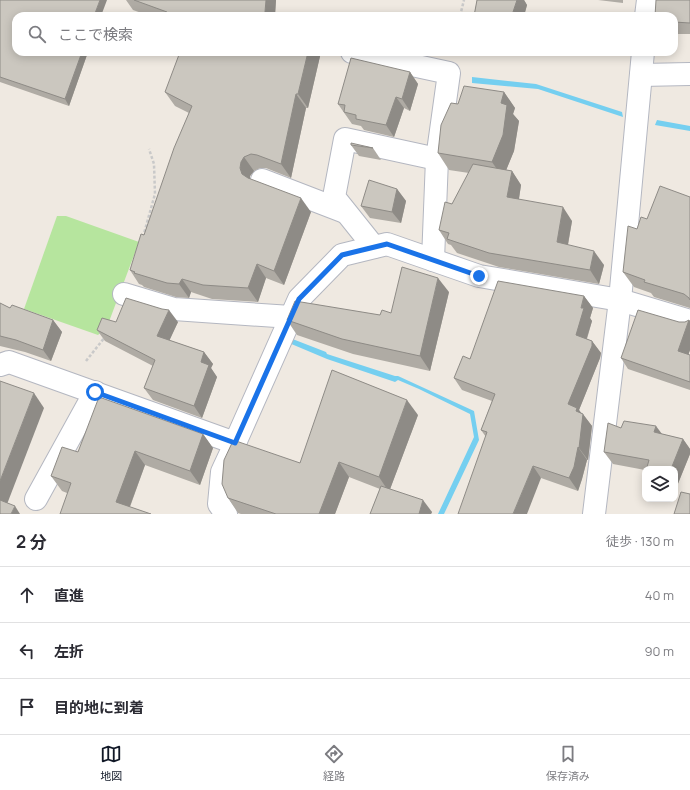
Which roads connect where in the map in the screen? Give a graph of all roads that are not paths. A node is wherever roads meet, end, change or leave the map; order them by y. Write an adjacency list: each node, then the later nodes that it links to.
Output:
1 (648, 0): 2 (street)
2 (646, 12)
3 (370, 56): 7 (street)
4 (643, 56): 6 (street)
5 (690, 74): 6 (street)
6 (641, 75): 13 (street)
7 (437, 159): 9 (street); 11 (street)
8 (262, 180): 9 (street)
9 (345, 212): 10 (street)
10 (374, 247): 11 (street); 14 (street)
11 (433, 260): 13 (street)
12 (124, 294): 14 (street)
13 (620, 300): 15 (street); 21 (street)
14 (291, 317): 18 (street)
15 (690, 321)
16 (0, 365): 17 (street)
17 (95, 392): 18 (street); 19 (street)
18 (235, 443): 20 (street)
19 (36, 499)
20 (226, 514)
21 (594, 514)

